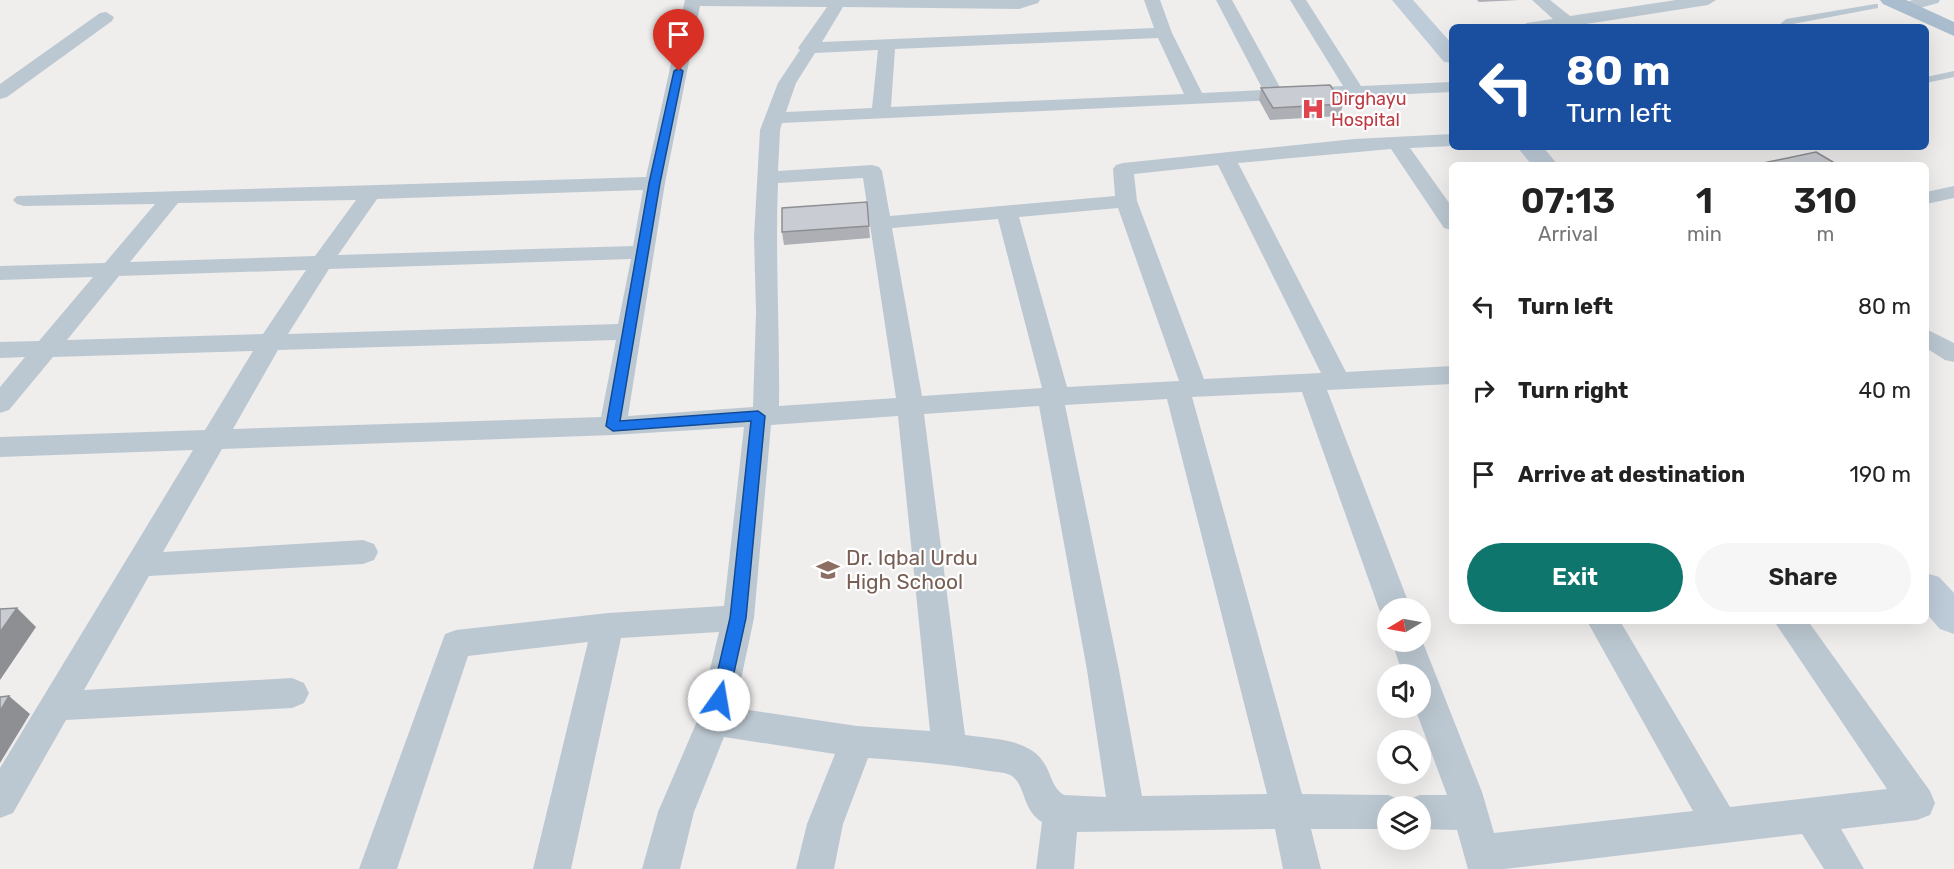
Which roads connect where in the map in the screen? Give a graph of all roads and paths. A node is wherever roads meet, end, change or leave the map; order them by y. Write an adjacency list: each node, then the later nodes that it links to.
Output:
1 (692, 0): 11 (street); 40 (street)
2 (1032, 0): 10 (street)
3 (1152, 0): 20 (street)
4 (1224, 0): 30 (street)
5 (1298, 0): 28 (street)
6 (1401, 0): 21 (street)
7 (1540, 0): 14 (street)
8 (1708, 0): 14 (street)
9 (1932, 0): 12 (street)
10 (895, 2): 11 (street)
11 (838, 3): 24 (street)
12 (1883, 3): 16 (lane); 17 (main road); 18 (main road)
13 (106, 17): 29 (street)
14 (1567, 22): 15 (street)
15 (1553, 24)
16 (1784, 24)
17 (1914, 24)
18 (1954, 30)
19 (1929, 32): 22 (main road)
20 (1164, 33): 23 (street); 31 (street)
21 (1445, 40)
22 (1954, 44)
23 (887, 45): 24 (street); 32 (street)
24 (807, 48): 33 (street)
25 (1954, 74): 26 (lane)
26 (1929, 79)
27 (1449, 87): 28 (street)
28 (1356, 92): 30 (street)
29 (0, 93)
30 (1275, 96): 31 (street)
31 (1196, 100): 32 (street)
32 (881, 114): 33 (street)
33 (773, 118): 39 (street)
34 (1449, 140): 35 (street)
35 (1397, 142): 37 (street); 43 (street)
36 (1532, 150): 38 (street)
37 (1225, 158): 47 (street); 62 (street)
38 (1543, 162)
39 (767, 178): 50 (street); 67 (street)
40 (655, 183): 42 (street); 51 (street)
41 (1954, 192): 45 (street)
42 (371, 193): 44 (street); 52 (street)
43 (1442, 195): 49 (street)
44 (173, 196): 46 (street); 53 (street)
45 (1929, 197)
46 (24, 200)
47 (1126, 201): 48 (street); 63 (street)
48 (1007, 212): 50 (street); 64 (street)
49 (1449, 215)
50 (879, 223): 66 (street)
51 (643, 252): 52 (street); 55 (street)
52 (322, 262): 53 (street); 57 (street)
53 (113, 269): 54 (street); 58 (street)
54 (0, 273)
55 (629, 332): 57 (street); 68 (street)
56 (1929, 339): 60 (street)
57 (270, 343): 58 (street); 69 (street)
58 (47, 348): 59 (street); 65 (street)
59 (0, 350)
60 (1954, 354)
61 (1449, 375): 62 (street)
62 (1325, 382): 63 (street); 74 (street)
63 (1186, 389): 64 (street); 87 (street)
64 (1053, 396): 66 (street); 92 (street)
65 (0, 404)
66 (910, 405): 67 (street); 85 (street)
67 (762, 415): 68 (street); 75 (street)
68 (613, 426): 69 (street)
69 (214, 439): 70 (street); 72 (street)
70 (0, 447)
71 (363, 552): 72 (street)
72 (139, 565): 81 (street)
73 (1929, 591): 76 (street)
74 (1392, 598)
75 (738, 618): 79 (street); 83 (street)
76 (1954, 618)
77 (1605, 624): 94 (street)
78 (1792, 624): 93 (street)
79 (608, 626): 96 (street); 97 (street)
80 (292, 693): 81 (street)
81 (56, 706): 86 (street)
82 (1431, 706): 90 (street)
83 (715, 720): 84 (street); 98 (street)
84 (858, 742): 85 (street); 99 (street)
85 (949, 748): 91 (street)
86 (0, 801)
87 (1288, 811): 88 (street); 92 (street); 101 (street)
88 (1377, 812)
89 (1431, 812): 90 (street)
90 (1470, 813): 95 (street)
91 (1061, 814): 92 (street); 100 (street)
92 (1127, 814)
93 (1811, 815): 94 (street); 102 (street)
94 (1721, 826): 95 (street)
95 (1484, 861)
96 (378, 869)
97 (552, 869)
98 (661, 869)
99 (815, 869)
100 (1055, 869)
101 (1302, 869)
102 (1845, 869)

